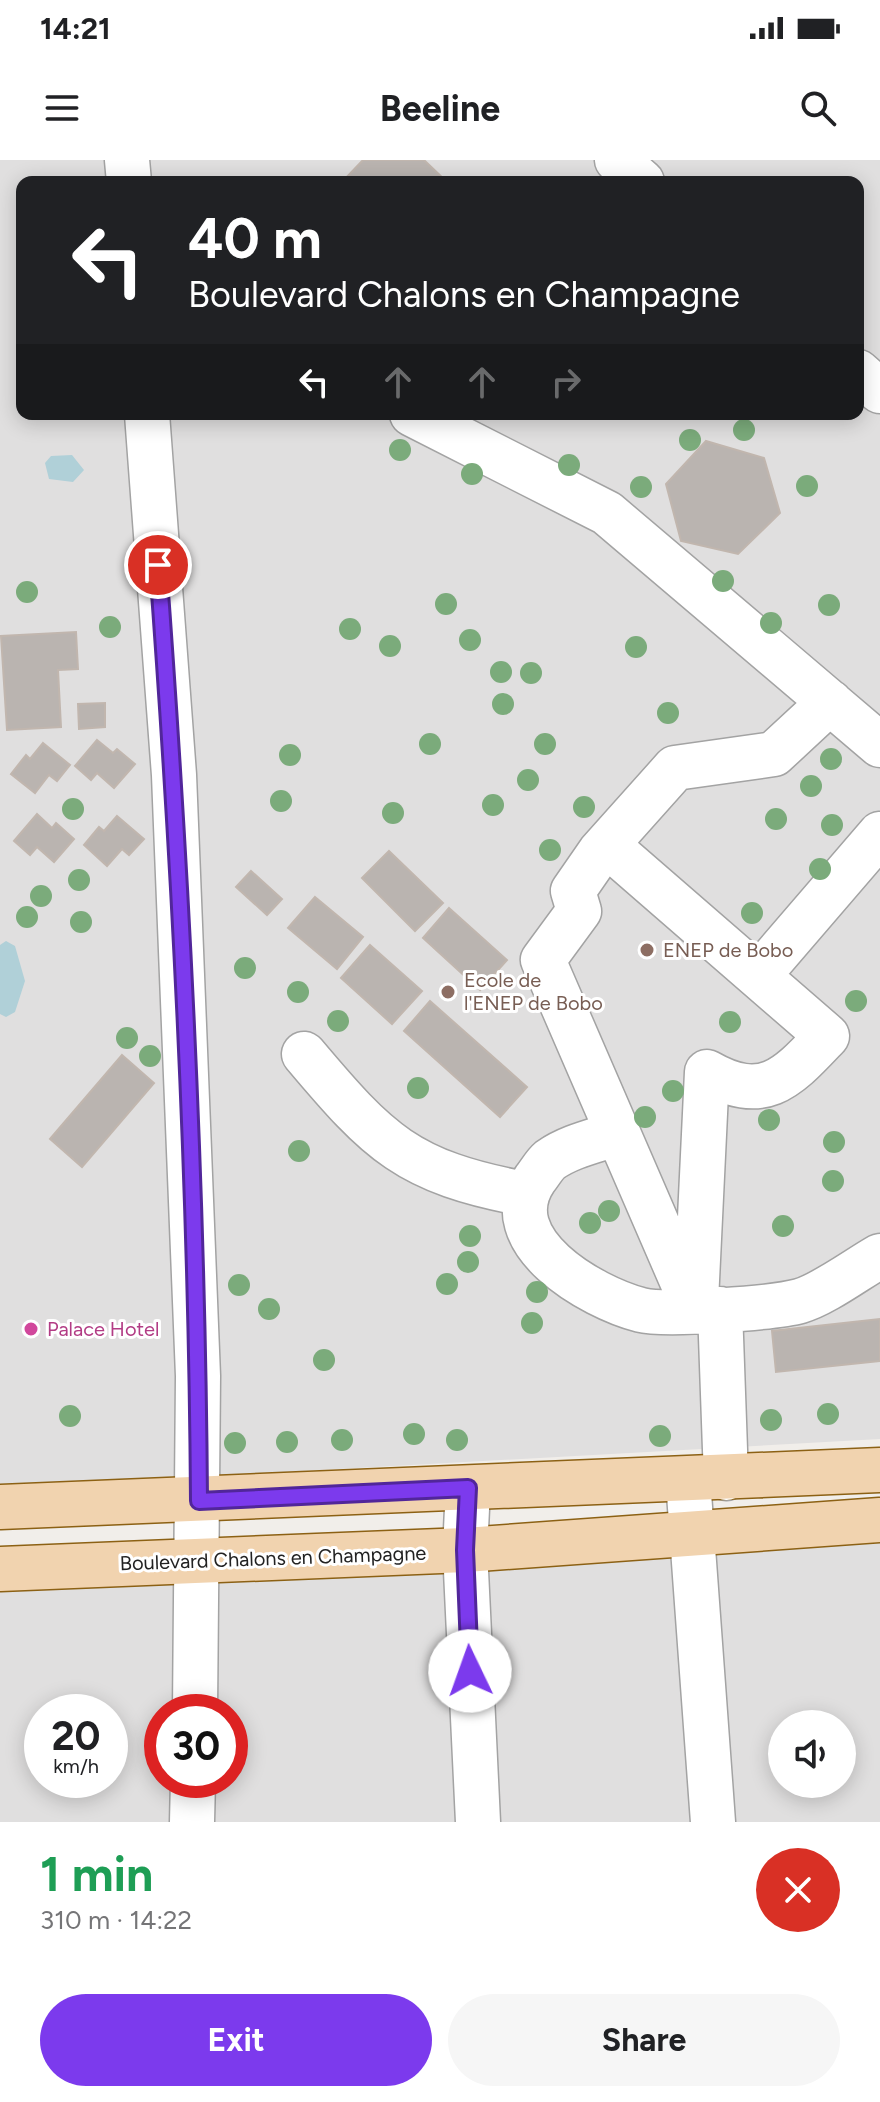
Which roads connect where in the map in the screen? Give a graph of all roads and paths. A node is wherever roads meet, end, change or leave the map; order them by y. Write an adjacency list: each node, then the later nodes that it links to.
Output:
1 (617, 160): 2 (street)
2 (635, 176)
3 (864, 377): 4 (street)
4 (880, 391)
5 (147, 420): 20 (street)
6 (424, 420): 7 (street)
7 (830, 702): 8 (street); 10 (street)
8 (880, 745)
9 (880, 834): 11 (street)
10 (607, 845): 11 (street); 13 (street)
11 (758, 976): 16 (street)
12 (304, 1054): 14 (street)
13 (618, 1133): 14 (street); 16 (street)
14 (525, 1194): 16 (street)
15 (880, 1256): 16 (street)
16 (708, 1310): 18 (street)
17 (880, 1470): 18 (main road)
18 (707, 1479): 19 (main road); 23 (street)
19 (468, 1488): 20 (main road); 24 (street)
20 (199, 1501): 21 (main road); 25 (street)
21 (0, 1507)
22 (880, 1520): 23 (main road, Boulevard Chalons en Champagne)
23 (690, 1534): 24 (main road, Boulevard Chalons en Champagne); 31 (street)
24 (465, 1550): 25 (main road, Boulevard Chalons en Champagne); 30 (street)
25 (194, 1562): 26 (main road, Boulevard Chalons en Champagne); 27 (street)
26 (0, 1569)
27 (195, 1694)
28 (193, 1798): 29 (street)
29 (192, 1822)
30 (478, 1822)
31 (713, 1822)

